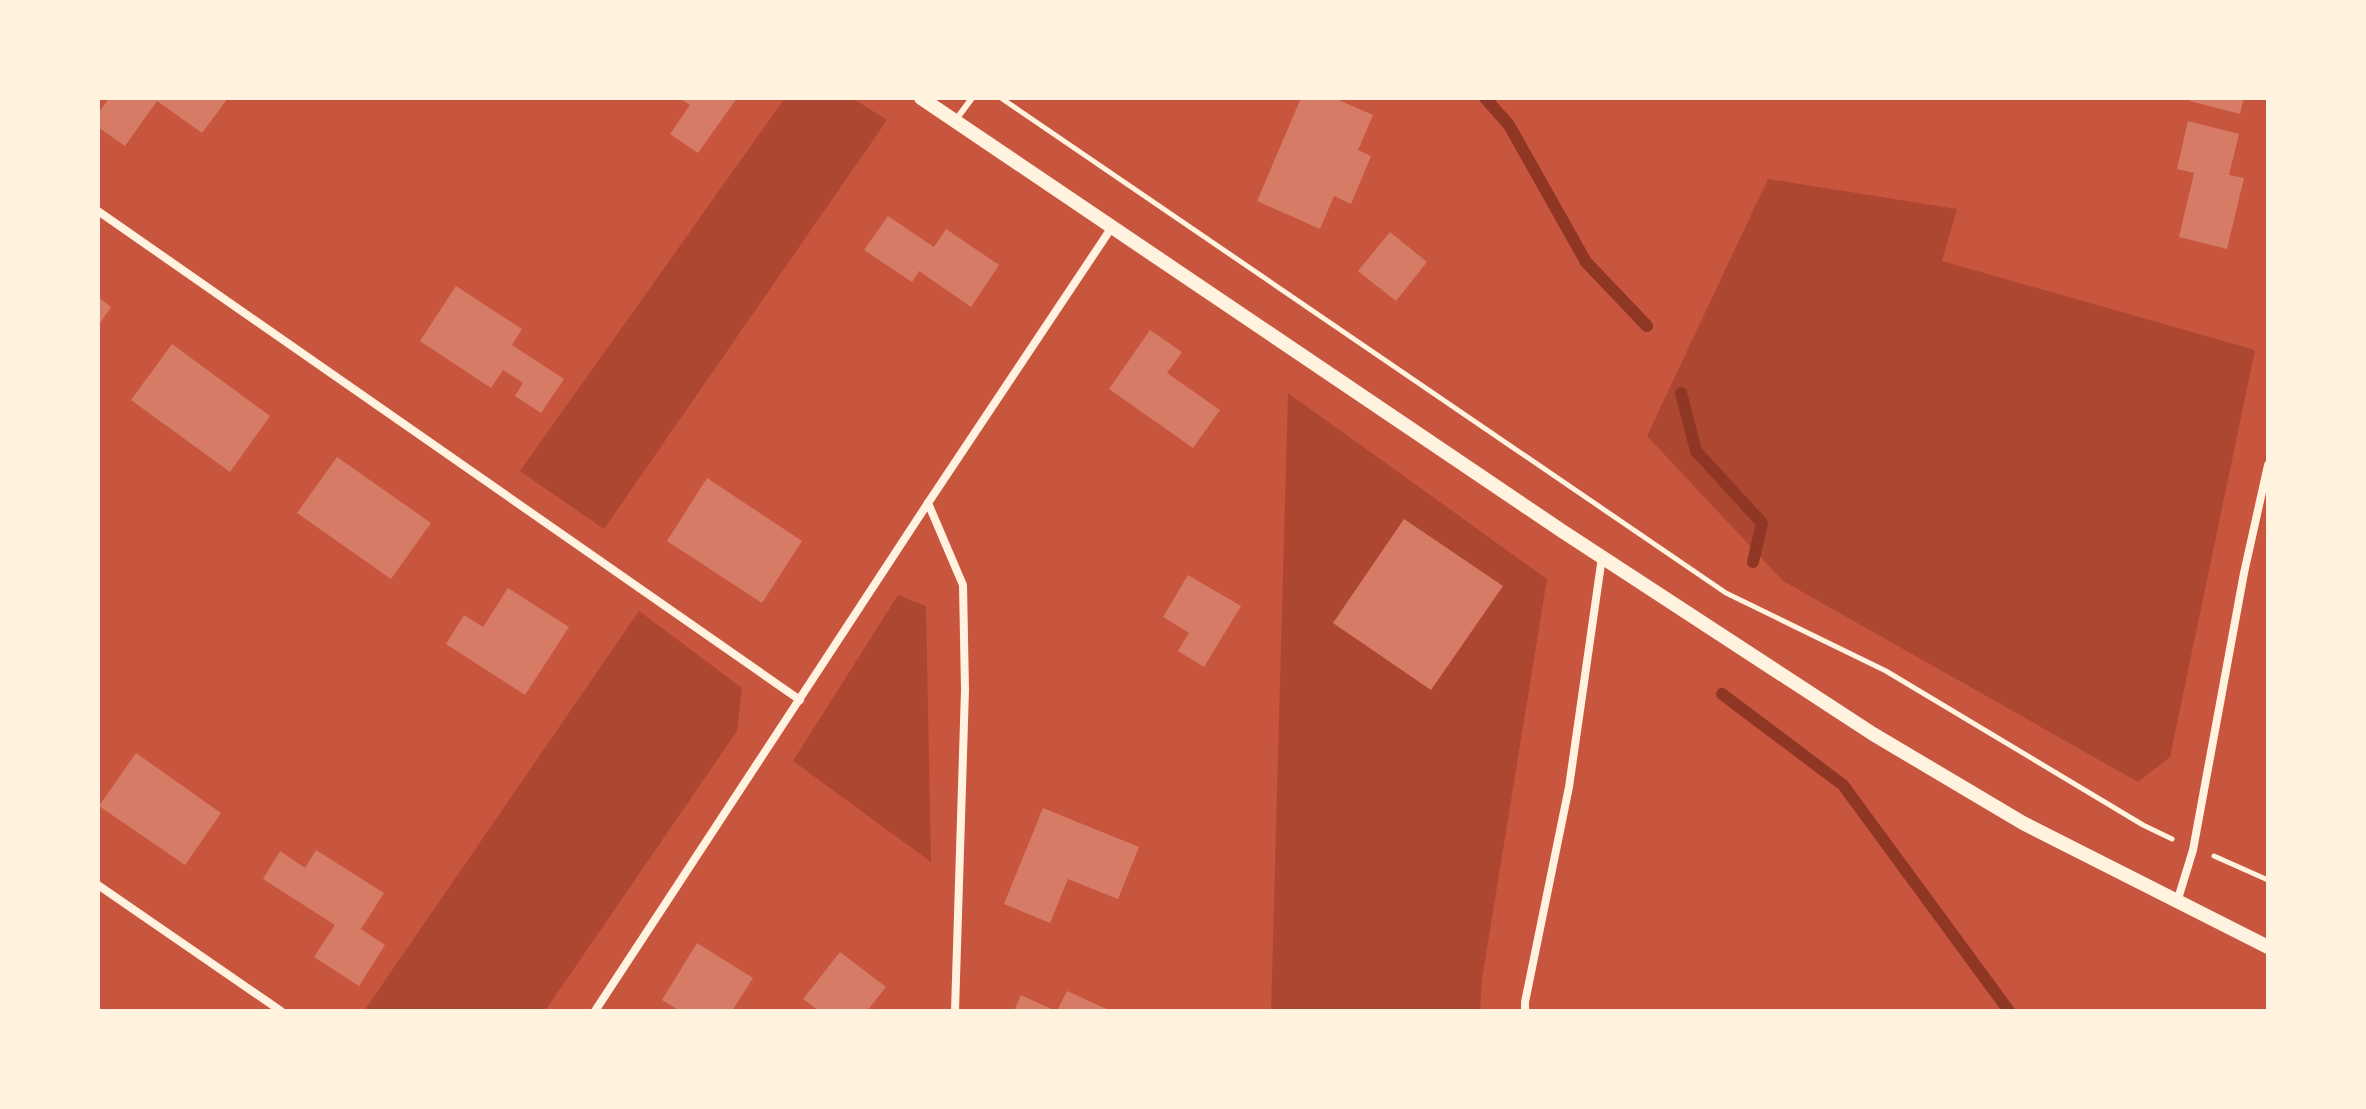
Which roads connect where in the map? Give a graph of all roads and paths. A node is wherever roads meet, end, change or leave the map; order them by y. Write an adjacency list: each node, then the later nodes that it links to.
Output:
1 (921, 98): 4 (street)
2 (972, 98): 4 (lane)
3 (1001, 98): 11 (path)
4 (955, 121): 6 (street)
5 (98, 211): 10 (street)
6 (1112, 227): 8 (street); 9 (street)
7 (2268, 465): 11 (street)
8 (928, 503): 10 (street); 18 (street)
9 (1602, 556): 14 (street); 19 (street)
10 (800, 700): 17 (street)
11 (2193, 850): 12 (path); 14 (street)
12 (2268, 880)
13 (98, 885): 16 (street)
14 (2177, 902): 15 (street)
15 (2268, 947)
16 (281, 1011)
17 (595, 1011)
18 (955, 1011)
19 (1525, 1011)

